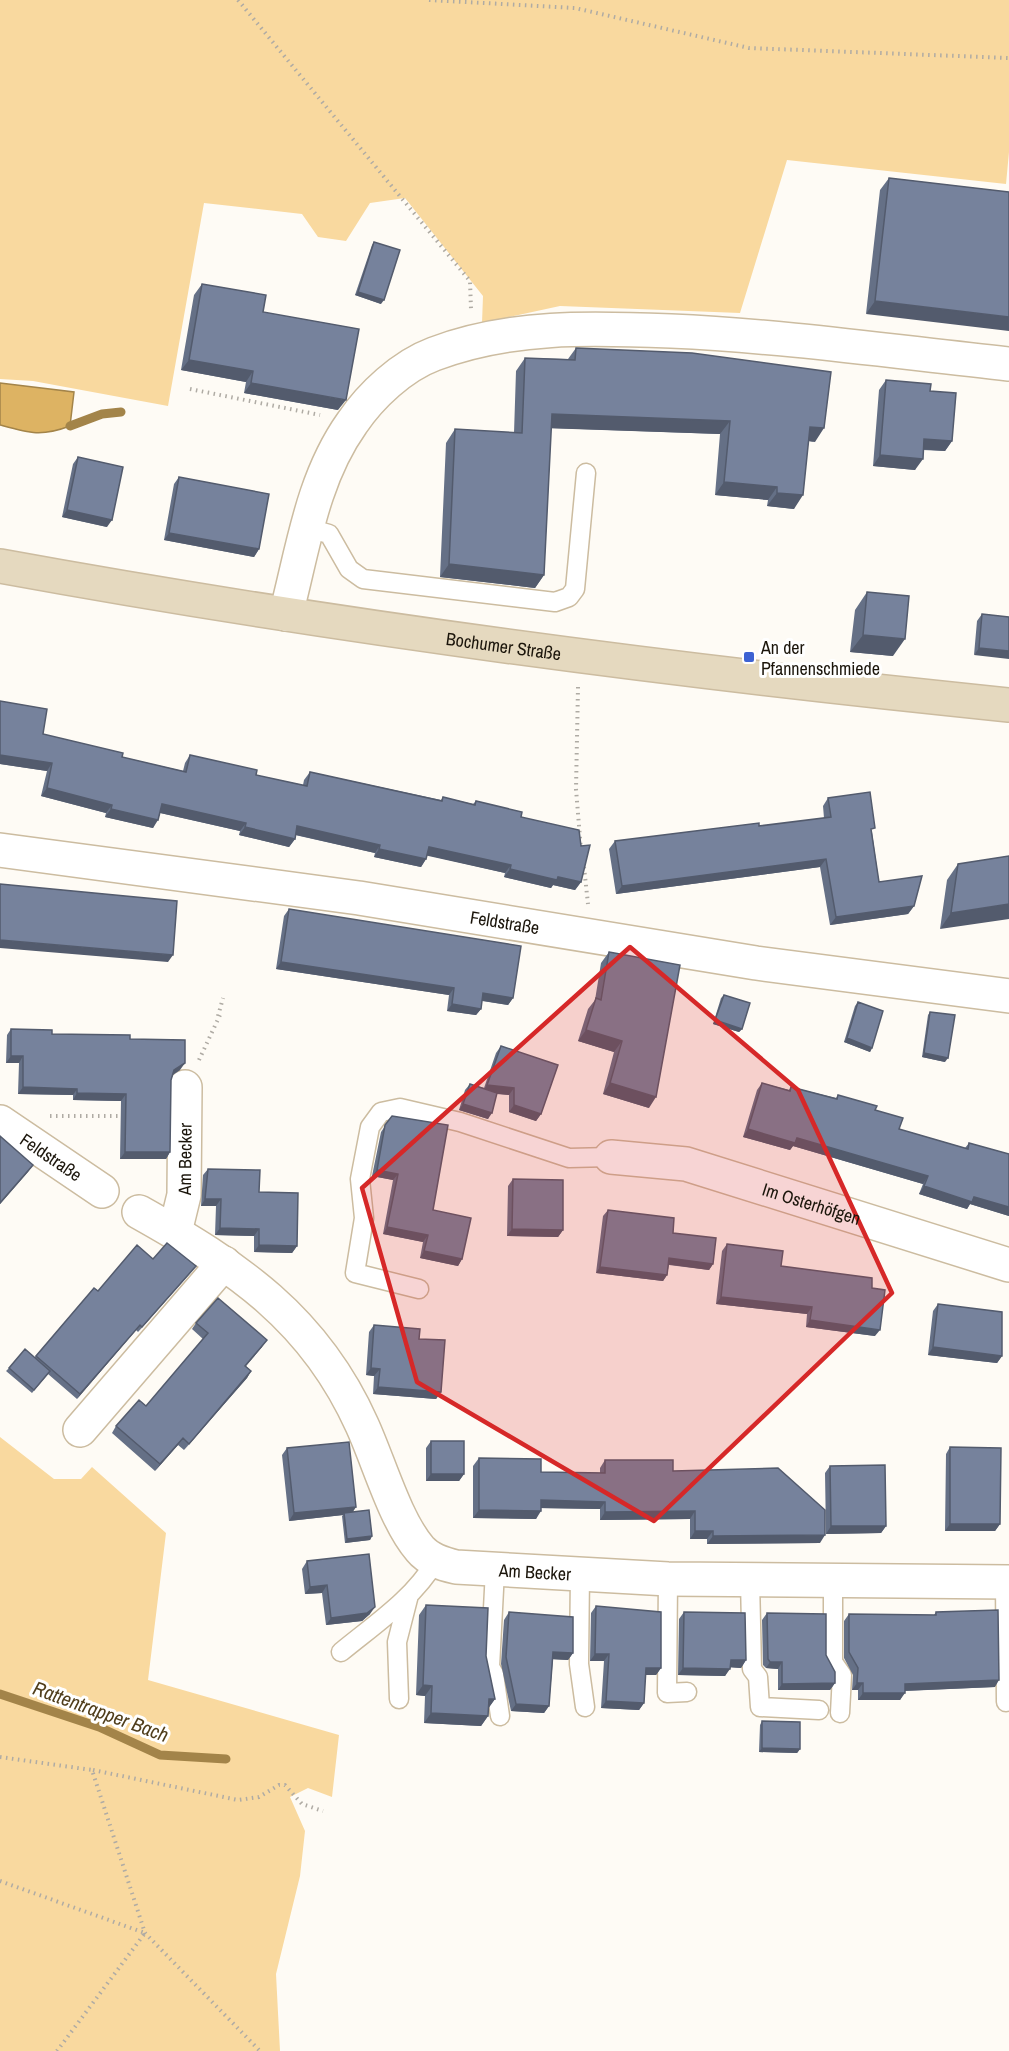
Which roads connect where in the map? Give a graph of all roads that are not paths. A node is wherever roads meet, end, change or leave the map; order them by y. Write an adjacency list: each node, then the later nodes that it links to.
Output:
1 (1009, 364): 3 (street)
2 (586, 473): 3 (lane)
3 (308, 528): 5 (street)
4 (0, 566): 5 (main road, Bochumer Straße)
5 (286, 614): 6 (main road, Bochumer Straße)
6 (1009, 705)
7 (0, 850): 8 (street, Feldstraße)
8 (1009, 996)
9 (185, 1087): 14 (street, Am Becker)
10 (8, 1127): 12 (street, Feldstraße)
11 (611, 1157): 16 (street, Im Osterhöfgen); 17 (lane)
12 (102, 1191)
13 (139, 1212): 14 (street)
14 (175, 1232): 15 (street)
15 (224, 1263): 18 (street); 19 (street)
16 (1009, 1265)
17 (419, 1289)
18 (80, 1430)
19 (435, 1562): 20 (street, Am Becker); 26 (lane)
20 (495, 1570): 21 (street, Am Becker); 34 (lane)
21 (580, 1574): 22 (street, Am Becker); 31 (lane)
22 (668, 1579): 23 (street, Am Becker); 28 (lane)
23 (750, 1580): 24 (street, Am Becker); 32 (lane)
24 (833, 1581): 25 (street, Am Becker); 33 (lane)
25 (1007, 1582): 30 (lane)
26 (410, 1595): 27 (lane); 29 (lane)
27 (341, 1652)
28 (687, 1692)
29 (399, 1699)
30 (1006, 1702)
31 (585, 1707)
32 (819, 1710)
33 (840, 1713)
34 (500, 1716)

